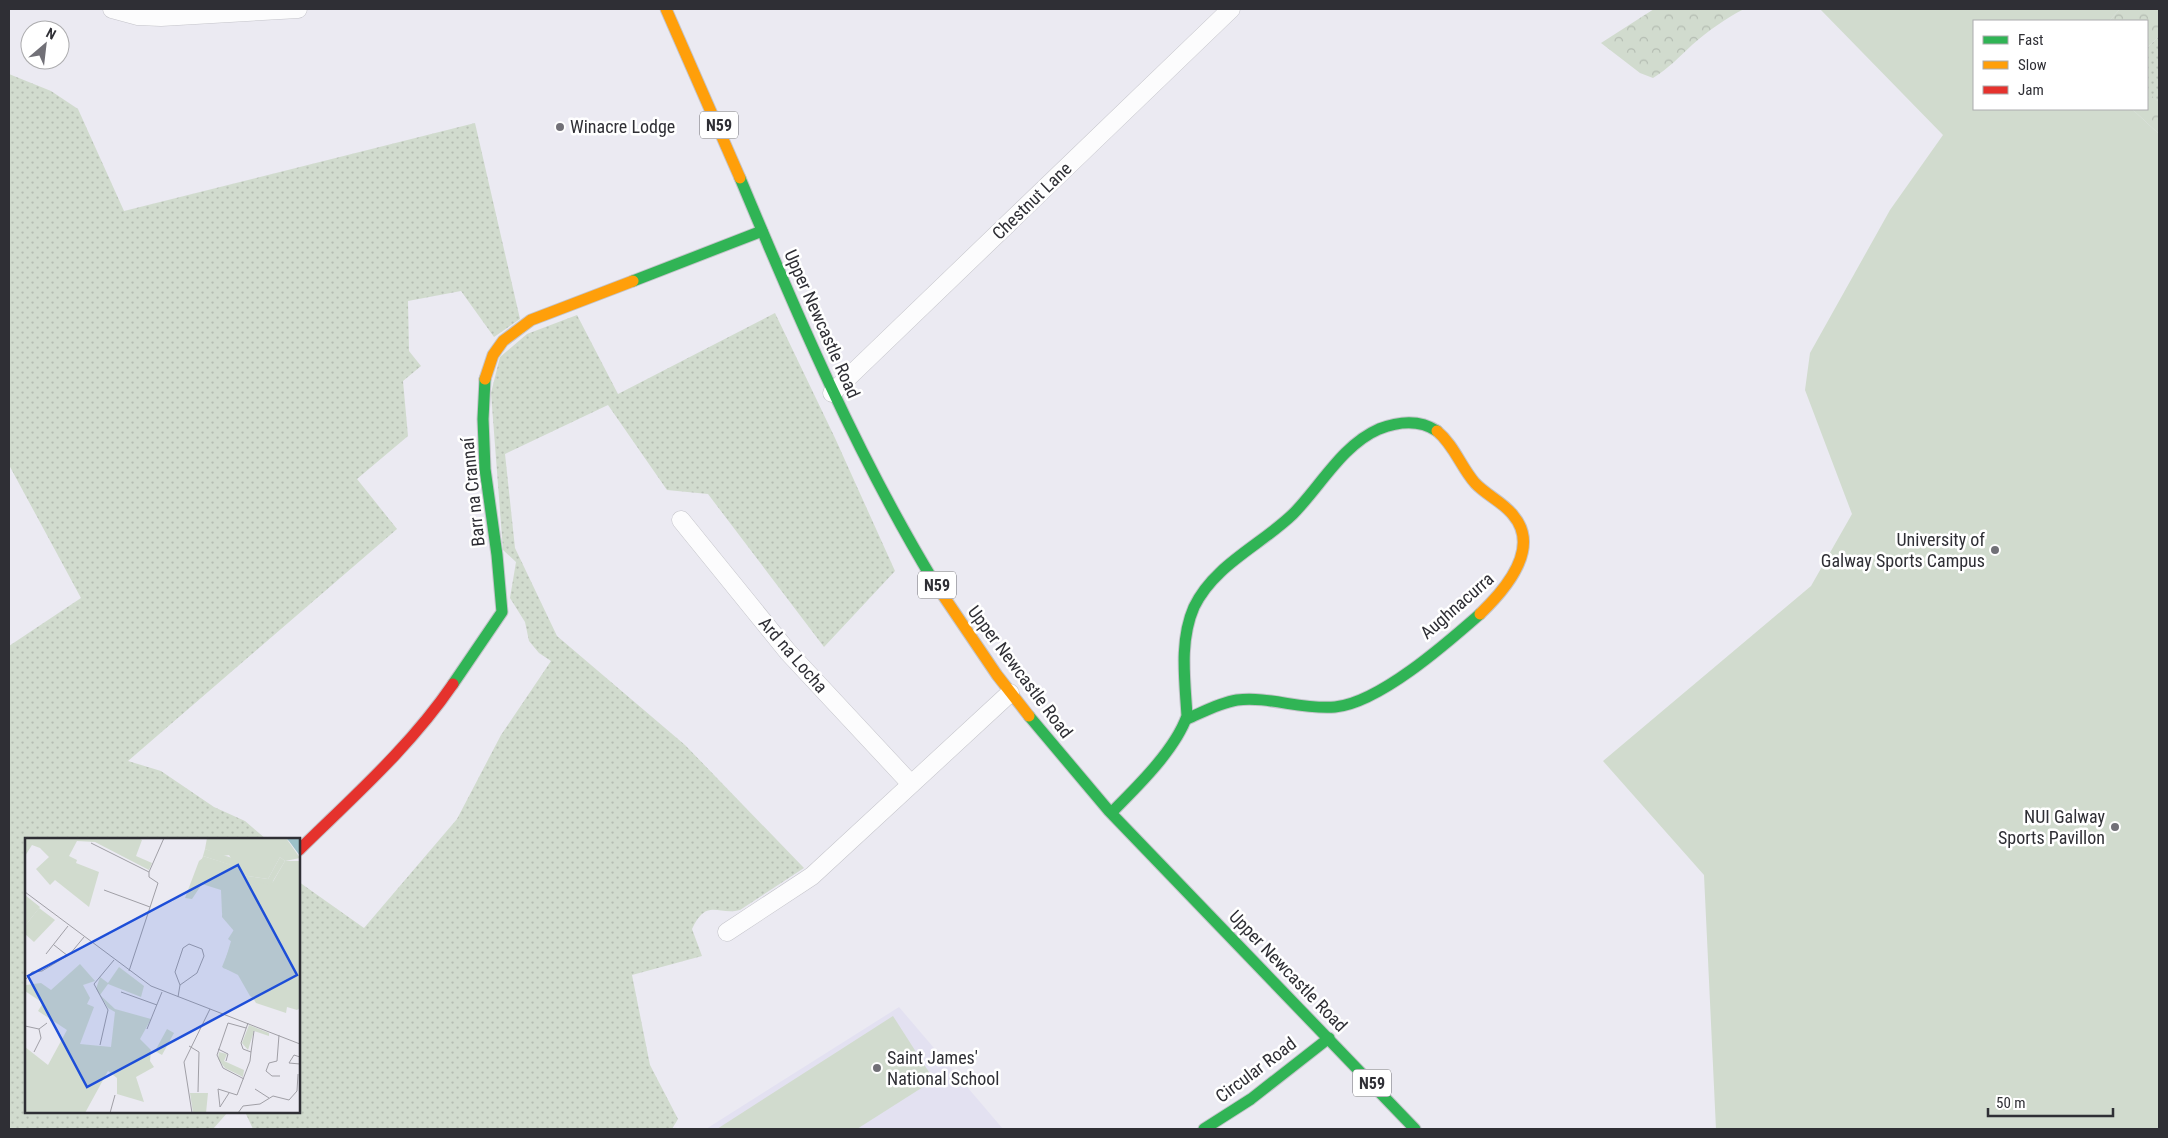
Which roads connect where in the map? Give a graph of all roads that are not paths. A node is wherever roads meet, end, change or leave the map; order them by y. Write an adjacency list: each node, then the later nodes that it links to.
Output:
1 (112, 9): 2 (street)
2 (298, 9)
3 (666, 9): 5 (street, Upper Newcastle Road / N59)
4 (1231, 9): 6 (street, Chestnut Lane)
5 (762, 231): 6 (street, Upper Newcastle Road / N59); 12 (street, Barr na Crannaí)
6 (832, 393): 8 (street, Upper Newcastle Road / N59)
7 (681, 520): 10 (street, Ard na Locha)
8 (1010, 693): 10 (street); 11 (street, Upper Newcastle Road / N59)
9 (1187, 719): 9 (street, Aughnacurra); 11 (street)
10 (912, 784): 13 (street)
11 (1112, 812): 14 (street, Upper Newcastle Road / N59)
12 (300, 849)
13 (727, 932)
14 (1329, 1038): 15 (street, Circular Road); 16 (street, Upper Newcastle Road / N59)
15 (1204, 1129)
16 (1415, 1129)

